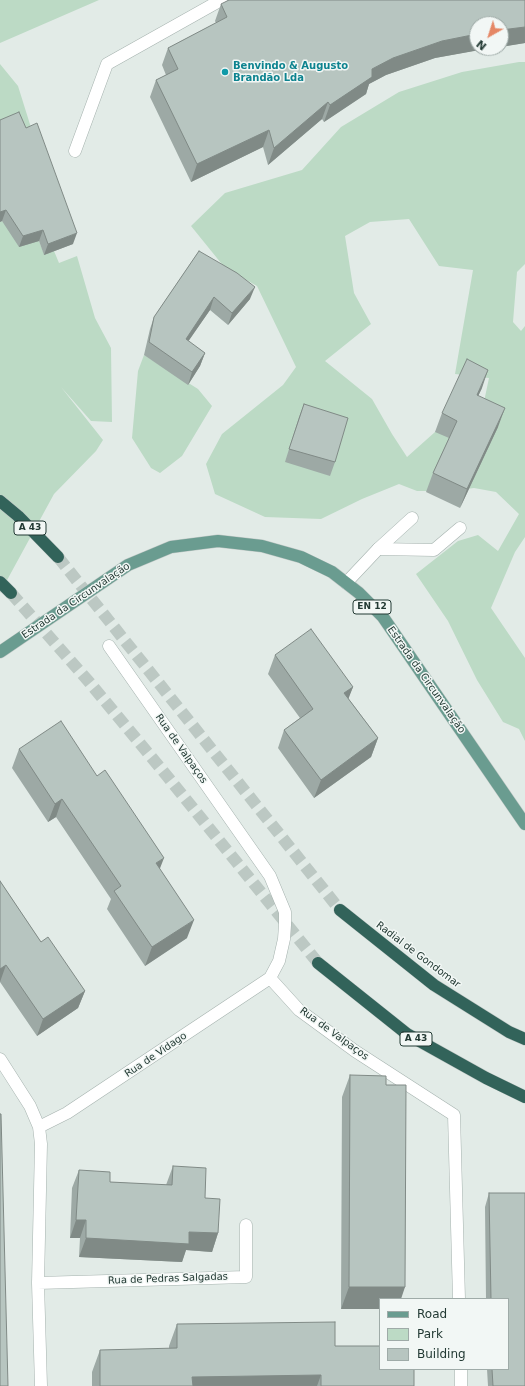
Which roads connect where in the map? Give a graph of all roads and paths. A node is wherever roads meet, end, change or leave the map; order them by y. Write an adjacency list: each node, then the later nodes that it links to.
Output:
1 (221, 0): 2 (street)
2 (75, 151)
3 (0, 501): 7 (highway, A 43)
4 (412, 518): 6 (street)
5 (460, 528): 6 (street)
6 (378, 549): 9 (street)
7 (58, 557)
8 (0, 582): 10 (highway)
9 (346, 583): 12 (main road, Estrada da Circunvalação / EN 12); 13 (main road, Estrada da Circunvalação / EN 12)
10 (11, 593)
11 (109, 646): 16 (street, Rua de Valpaços)
12 (0, 652)
13 (525, 824)
14 (340, 910): 17 (highway, Radial de Gondomar)
15 (318, 963): 19 (highway, A 43)
16 (270, 978): 20 (street, Rua de Vidago); 23 (street, Rua de Valpaços)
17 (525, 1039)
18 (0, 1059): 20 (street)
19 (525, 1097)
20 (39, 1127): 22 (street)
21 (246, 1225): 22 (street, Rua de Pedras Salgadas)
22 (38, 1284): 25 (street)
23 (459, 1298)
24 (461, 1370): 26 (street)
25 (40, 1386)
26 (461, 1386)

